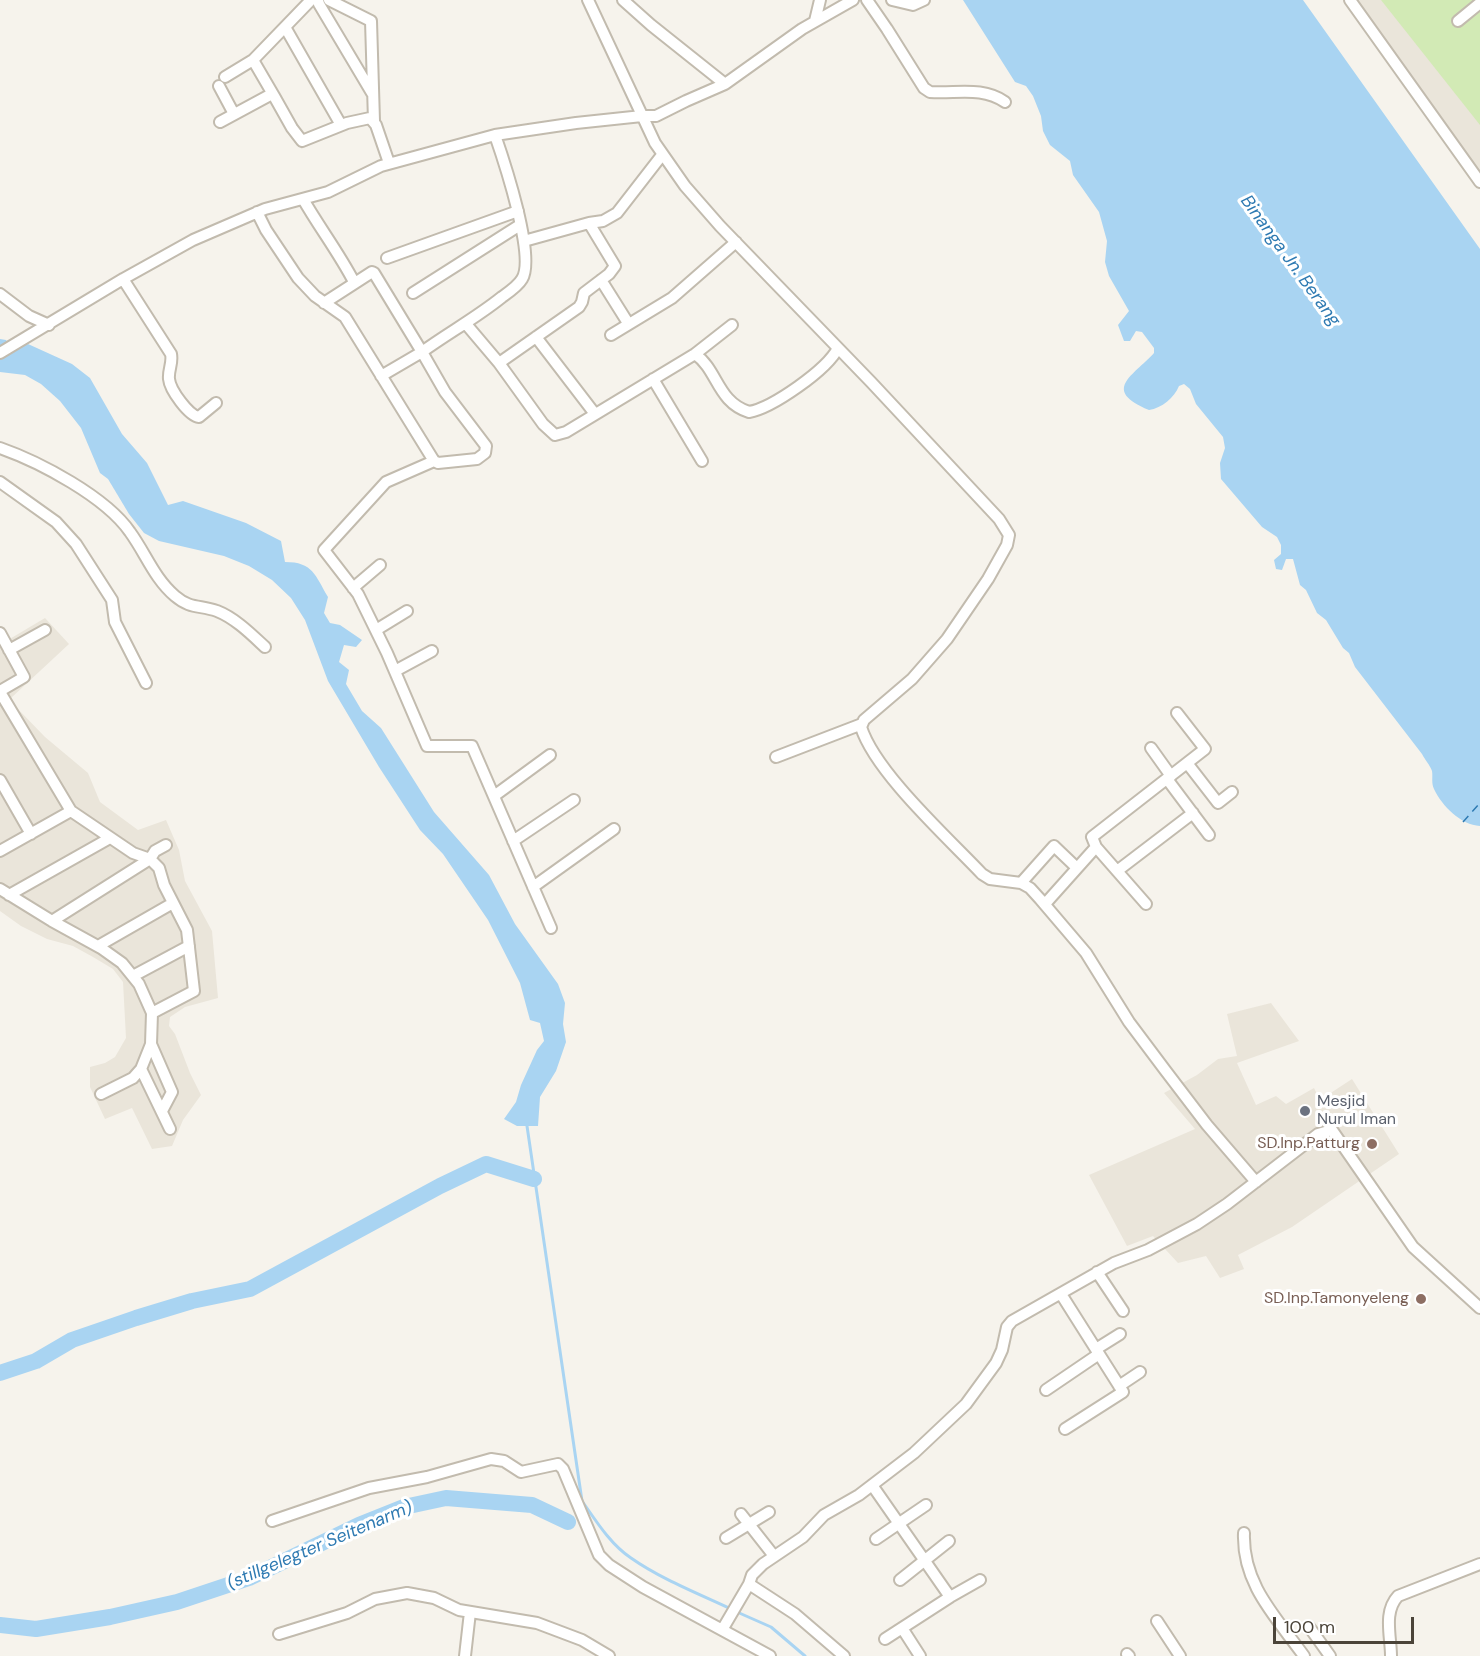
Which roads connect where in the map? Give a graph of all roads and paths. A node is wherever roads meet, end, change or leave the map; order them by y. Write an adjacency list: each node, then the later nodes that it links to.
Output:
1 (311, 0): 15 (street)
2 (318, 0): 18 (street)
3 (329, 0): 18 (street)
4 (588, 0): 22 (street)
5 (623, 0): 17 (street)
6 (820, 0): 13 (street)
7 (853, 0): 13 (street)
8 (867, 0): 20 (street)
9 (892, 0): 10 (street)
10 (924, 0)
11 (1350, 0): 29 (street)
12 (1480, 3): 14 (street)
13 (815, 21): 17 (street)
14 (1458, 21)
15 (285, 27): 16 (street); 25 (street)
16 (253, 60): 19 (street); 21 (street)
17 (725, 84): 22 (street)
18 (373, 95): 24 (street)
19 (274, 96): 21 (street); 25 (street)
20 (1005, 102)
21 (234, 114): 23 (street)
22 (642, 116): 26 (street); 27 (street)
23 (220, 122)
24 (374, 122): 25 (street); 28 (street)
25 (341, 125)
26 (495, 135): 28 (street); 31 (street)
27 (662, 155): 33 (street); 36 (street)
28 (389, 163): 30 (street)
29 (1480, 182)
30 (303, 199): 32 (street); 40 (street)
31 (518, 211): 34 (street); 37 (street)
32 (257, 212): 38 (street); 43 (street)
33 (589, 223): 35 (street); 39 (street)
34 (520, 225): 35 (street); 41 (street)
35 (524, 241): 45 (street)
36 (736, 242): 44 (street); 50 (street)
37 (387, 258)
38 (123, 279): 46 (street); 57 (street)
39 (601, 280): 44 (street); 49 (street)
40 (354, 282): 43 (street); 51 (street)
41 (413, 292)
42 (0, 294): 46 (street)
43 (324, 303): 55 (street)
44 (628, 323): 48 (street)
45 (466, 324): 51 (street); 54 (street)
46 (49, 325): 52 (street)
47 (732, 325): 53 (street)
48 (611, 335)
49 (537, 337): 54 (street); 58 (street)
50 (838, 348): 53 (street); 76 (street)
51 (422, 352): 55 (street); 60 (street)
52 (0, 353)
53 (695, 354): 56 (street)
54 (499, 363): 58 (street)
55 (381, 376): 60 (street)
56 (653, 379): 58 (street); 61 (street)
57 (216, 403)
58 (595, 414)
59 (0, 448): 69 (street)
60 (434, 461): 64 (street)
61 (702, 461)
62 (0, 482): 73 (street)
63 (380, 565): 64 (street)
64 (352, 588): 67 (street)
65 (408, 611): 67 (street)
66 (45, 630): 70 (street)
67 (376, 630): 72 (street)
68 (0, 633): 70 (street)
69 (265, 647)
70 (9, 650): 74 (street)
71 (432, 651): 72 (street)
72 (395, 671): 84 (street)
73 (146, 683)
74 (0, 692): 86 (street)
75 (1178, 713): 80 (street)
76 (862, 724): 79 (street); 99 (street)
77 (1151, 748): 81 (street)
78 (550, 755): 84 (street)
79 (776, 757)
80 (1187, 764): 81 (street); 83 (street)
81 (1169, 777): 87 (street); 94 (street)
82 (0, 780): 89 (street)
83 (1232, 792)
84 (494, 796): 92 (street)
85 (574, 800): 92 (street)
86 (71, 811): 89 (street); 91 (street)
87 (1192, 813): 90 (street); 98 (street)
88 (614, 829): 100 (street)
89 (31, 834): 95 (street)
90 (1209, 836)
91 (110, 838): 96 (street); 101 (street)
92 (513, 841): 100 (street)
93 (166, 845): 96 (street)
94 (1096, 847): 97 (street); 98 (street)
95 (0, 851)
96 (150, 859): 102 (street); 105 (street)
97 (1077, 868): 99 (street); 103 (street)
98 (1117, 871): 104 (street)
99 (1021, 883): 103 (street)
100 (533, 887): 106 (street)
101 (5, 892): 105 (street)
102 (173, 903): 107 (street); 108 (street)
103 (1044, 904): 116 (street)
104 (1146, 904)
105 (51, 921): 107 (street)
106 (551, 928)
107 (98, 946): 109 (street)
108 (189, 946): 109 (street); 110 (street)
109 (133, 976): 110 (street)
110 (152, 1013): 111 (street)
111 (151, 1044): 112 (street); 114 (street)
112 (141, 1069): 113 (street); 114 (street)
113 (101, 1094)
114 (162, 1111): 115 (street)
115 (170, 1129)
116 (1256, 1182): 117 (street); 119 (street)
117 (1097, 1272): 118 (street); 120 (street)
118 (1061, 1294): 122 (street); 127 (street)
119 (1480, 1308)
120 (1122, 1311)
121 (1120, 1334): 122 (street)
122 (1097, 1351): 124 (street); 125 (street)
123 (1140, 1372): 124 (street)
124 (1119, 1386): 126 (street)
125 (1046, 1390)
126 (1065, 1429)
127 (872, 1485): 133 (street); 138 (street)
128 (926, 1504): 133 (street)
129 (769, 1512): 132 (street)
130 (741, 1514): 132 (street)
131 (272, 1521): 147 (street)
132 (748, 1524): 135 (street); 138 (street)
133 (898, 1524): 136 (street); 139 (street)
134 (1244, 1533): 158 (street)
135 (726, 1538)
136 (876, 1539)
137 (949, 1541): 139 (street)
138 (774, 1556): 143 (street)
139 (924, 1561): 141 (street); 144 (street)
140 (1480, 1564): 160 (street)
141 (900, 1580)
142 (980, 1580): 144 (street)
143 (747, 1587): 147 (street); 155 (street)
144 (950, 1597): 148 (street)
145 (470, 1612): 150 (street); 152 (street); 153 (street)
146 (1157, 1621): 157 (street)
147 (725, 1625): 154 (street)
148 (902, 1628): 151 (street); 156 (street)
149 (1310, 1628): 159 (street)
150 (279, 1634)
151 (885, 1639)
152 (465, 1656)
153 (609, 1656)
154 (770, 1656)
155 (844, 1656)
156 (920, 1656)
157 (1180, 1656)
158 (1304, 1656)
159 (1330, 1656)
160 (1391, 1656)

